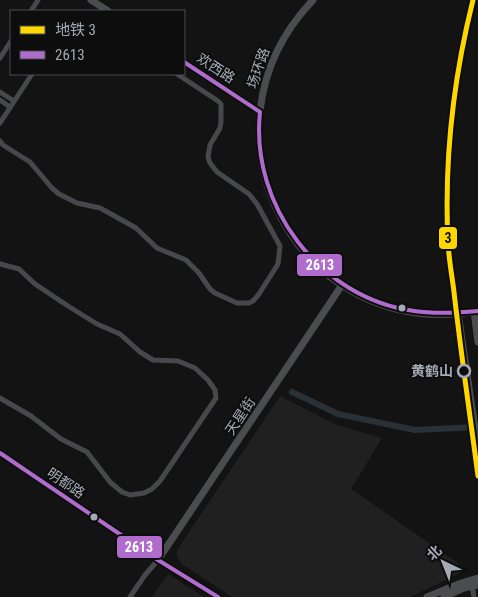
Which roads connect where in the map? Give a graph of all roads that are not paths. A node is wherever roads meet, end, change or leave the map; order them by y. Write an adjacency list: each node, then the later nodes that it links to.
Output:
1 (91, 0): 3 (street)
2 (312, 0): 13 (street, 场环路)
3 (106, 10)
4 (10, 43): 5 (street)
5 (0, 58)
6 (185, 63): 13 (street, 欢西路)
7 (31, 75): 11 (street)
8 (179, 75): 15 (street)
9 (0, 92): 11 (street)
10 (0, 100): 12 (street)
11 (14, 101): 12 (street)
12 (10, 107): 14 (street)
13 (260, 112): 17 (street, 场环路)
14 (0, 123)
15 (0, 141)
16 (0, 264): 21 (street)
17 (342, 285): 19 (street, 场环路); 25 (street, 天星街)
18 (476, 311): 19 (street, 场环路); 20 (street)
19 (458, 313): 23 (street)
20 (478, 342)
21 (2, 400): 22 (street)
22 (0, 407)
23 (478, 449)
24 (0, 453): 25 (street, 明都路)
25 (158, 560): 28 (street); 29 (street, 明都路)
26 (478, 578): 30 (street)
27 (475, 586): 31 (street); 32 (street)
28 (130, 597)
29 (218, 597)
30 (427, 597)
31 (444, 597)
32 (474, 597)

